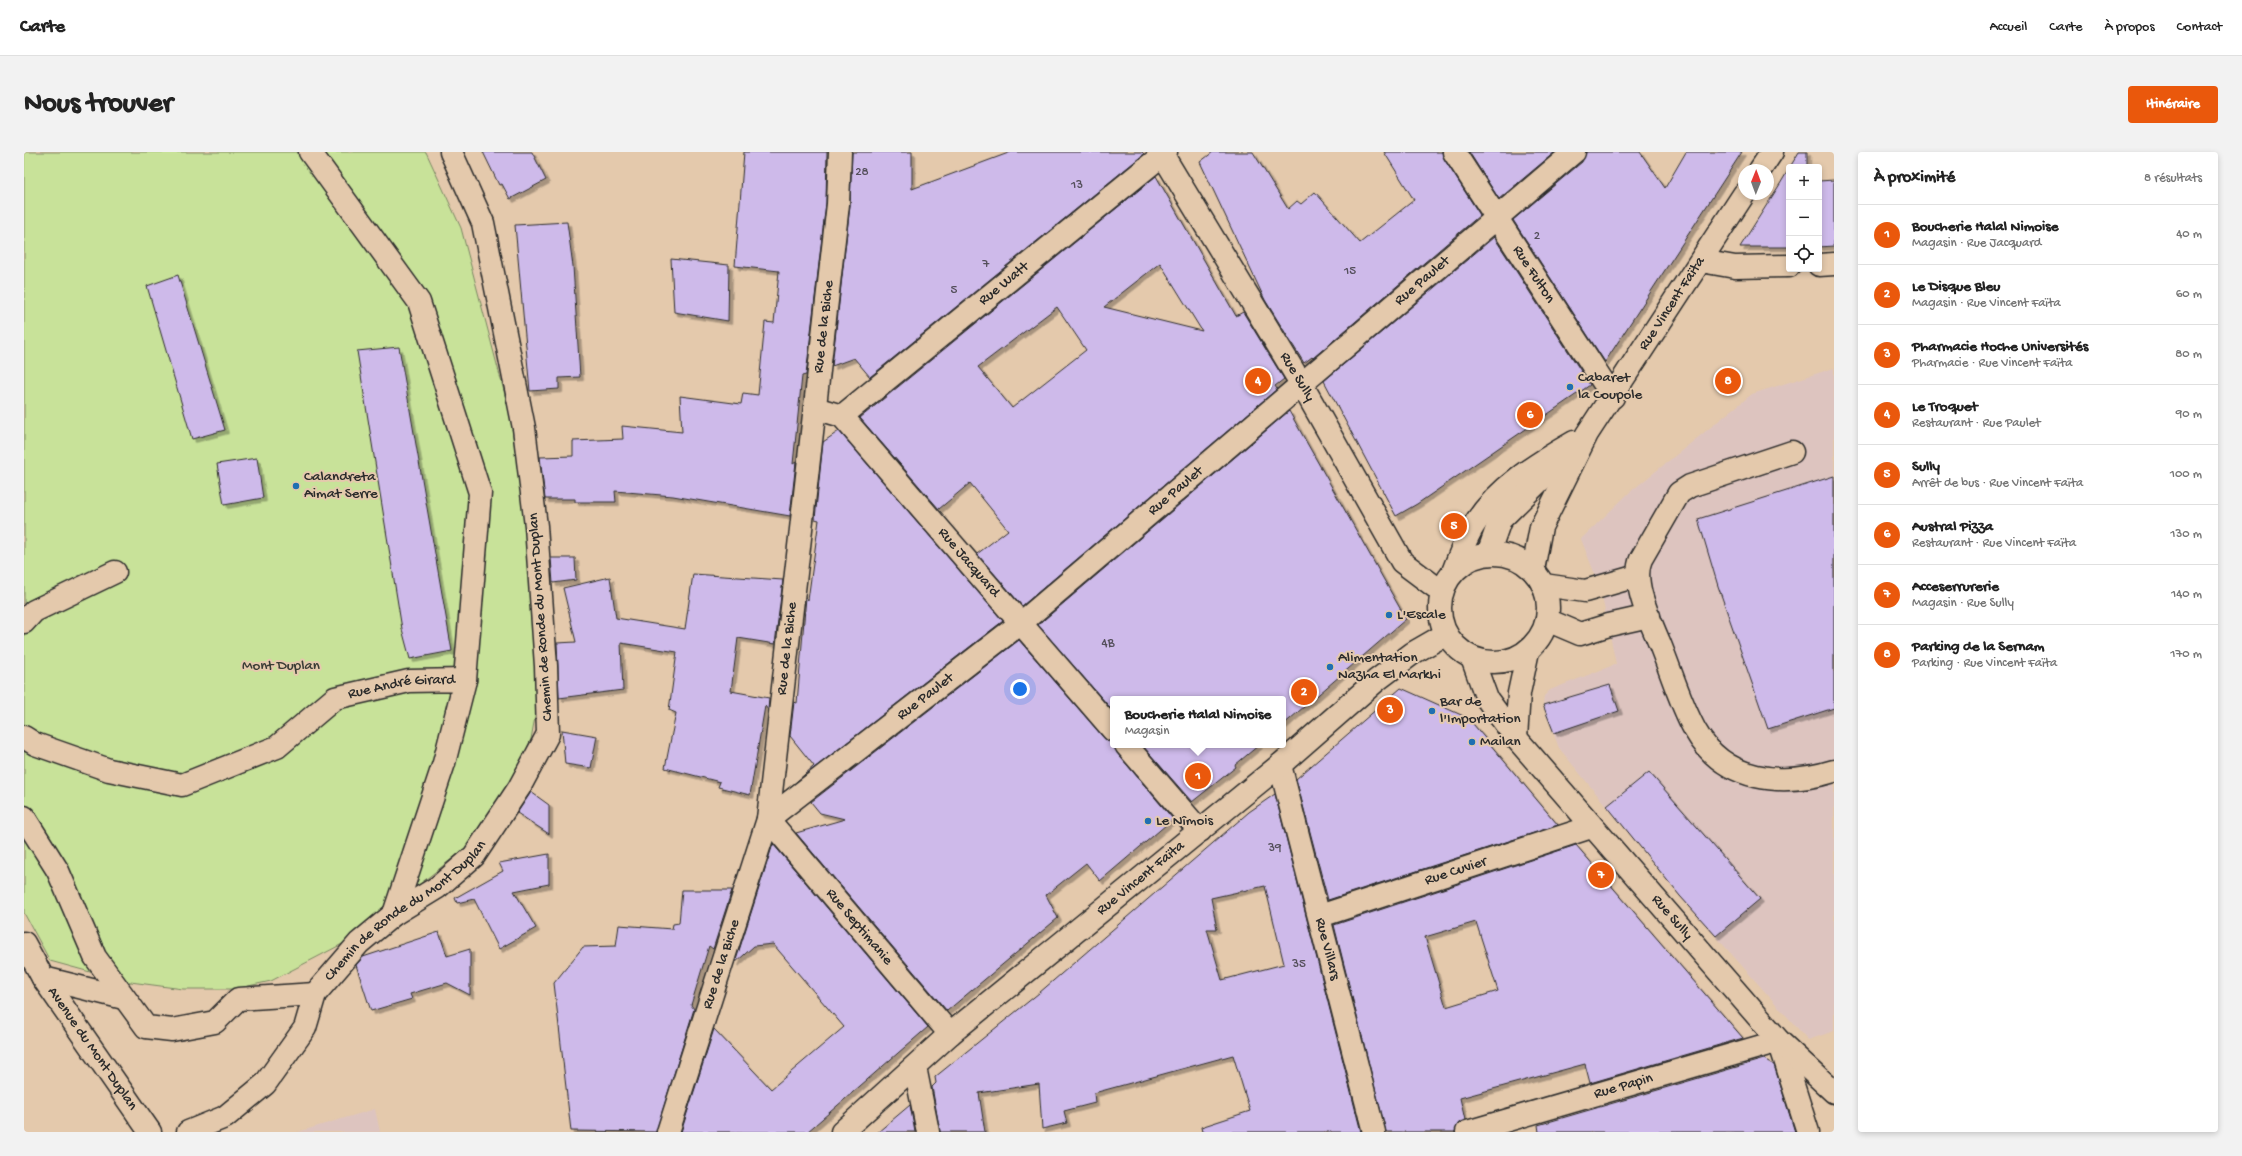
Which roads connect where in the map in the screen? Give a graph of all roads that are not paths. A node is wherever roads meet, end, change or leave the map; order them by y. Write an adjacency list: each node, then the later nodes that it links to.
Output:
1 (310, 152): 34 (street)
2 (451, 152): 45 (street, Chemin de Ronde du Mont Duplan)
3 (840, 152): 17 (street, Rue de la Biche)
4 (1454, 152): 10 (street, Rue Fulton)
5 (1574, 152): 10 (street, Rue Paulet)
6 (1772, 152): 8 (street)
7 (1163, 153): 15 (street, Rue Sully); 18 (street, Rue Watt)
8 (1764, 164)
9 (1740, 200): 11 (street, Rue Vincent Faïta)
10 (1496, 217): 15 (street, Rue Paulet); 16 (street, Rue Fulton)
11 (1701, 261): 14 (street); 16 (street, Rue Vincent Faïta)
12 (1834, 264): 13 (street)
13 (1822, 265)
14 (1786, 266)
15 (1302, 385): 26 (street, Rue Sully); 30 (street, Rue Paulet)
16 (1613, 397): 19 (street, Rue Vincent Faïta)
17 (815, 408): 18 (street); 42 (street, Rue de la Biche)
18 (842, 416): 30 (street, Rue Jacquard)
19 (1587, 434): 21 (street, Rue Vincent Faïta); 23 (street); 25 (street, Rue Vincent Faïta)
20 (1792, 452): 24 (street)
21 (1488, 554): 23 (street); 25 (street)
22 (115, 572): 29 (street)
23 (1453, 572): 26 (street)
24 (1637, 576): 25 (street); 27 (street)
25 (1538, 578): 28 (street)
26 (1442, 592): 31 (street)
27 (1649, 616): 28 (street); 40 (street)
28 (1547, 620): 32 (street)
29 (24, 622)
30 (1021, 623): 35 (street, Rue Jacquard); 42 (street, Rue Paulet)
31 (1446, 634): 33 (street); 39 (street, Rue Vincent Faïta)
32 (1528, 651): 33 (street); 37 (street)
33 (1472, 658): 37 (street, Rue Sully)
34 (465, 680): 36 (street, Rue André Girard); 45 (street, Rue André Girard)
35 (1110, 727)
36 (24, 737)
37 (1516, 738): 43 (street, Rue Sully)
38 (1129, 748): 44 (street)
39 (1280, 765): 44 (street, Rue Vincent Faïta); 46 (street, Rue Villars)
40 (1834, 771)
41 (24, 817): 50 (street)
42 (768, 819): 51 (street, Rue Septimanie); 57 (street, Rue de la Biche)
43 (1591, 827): 46 (street, Rue Cuvier); 52 (street, Rue Sully)
44 (1200, 831): 51 (street, Rue Vincent Faïta)
45 (394, 914): 49 (street, Chemin de Ronde du Mont Duplan)
46 (1320, 916): 60 (street, Rue Villars)
47 (24, 944): 48 (street, Avenue du Mont Duplan)
48 (43, 978): 50 (street); 55 (street, Avenue du Mont Duplan)
49 (315, 994): 50 (street); 56 (street, Chemin de Ronde du Mont Duplan)
50 (124, 998)
51 (950, 1034): 53 (street, Rue Vincent Faïta)
52 (1779, 1041): 54 (street, Rue Sully); 61 (street, Rue Papin); 62 (street)
53 (915, 1067): 58 (street, Rue Vincent Faïta); 59 (street)
54 (1834, 1092)
55 (150, 1132)
56 (188, 1132)
57 (668, 1132)
58 (842, 1132)
59 (928, 1132)
60 (1374, 1132)
61 (1467, 1132)
62 (1808, 1132)

